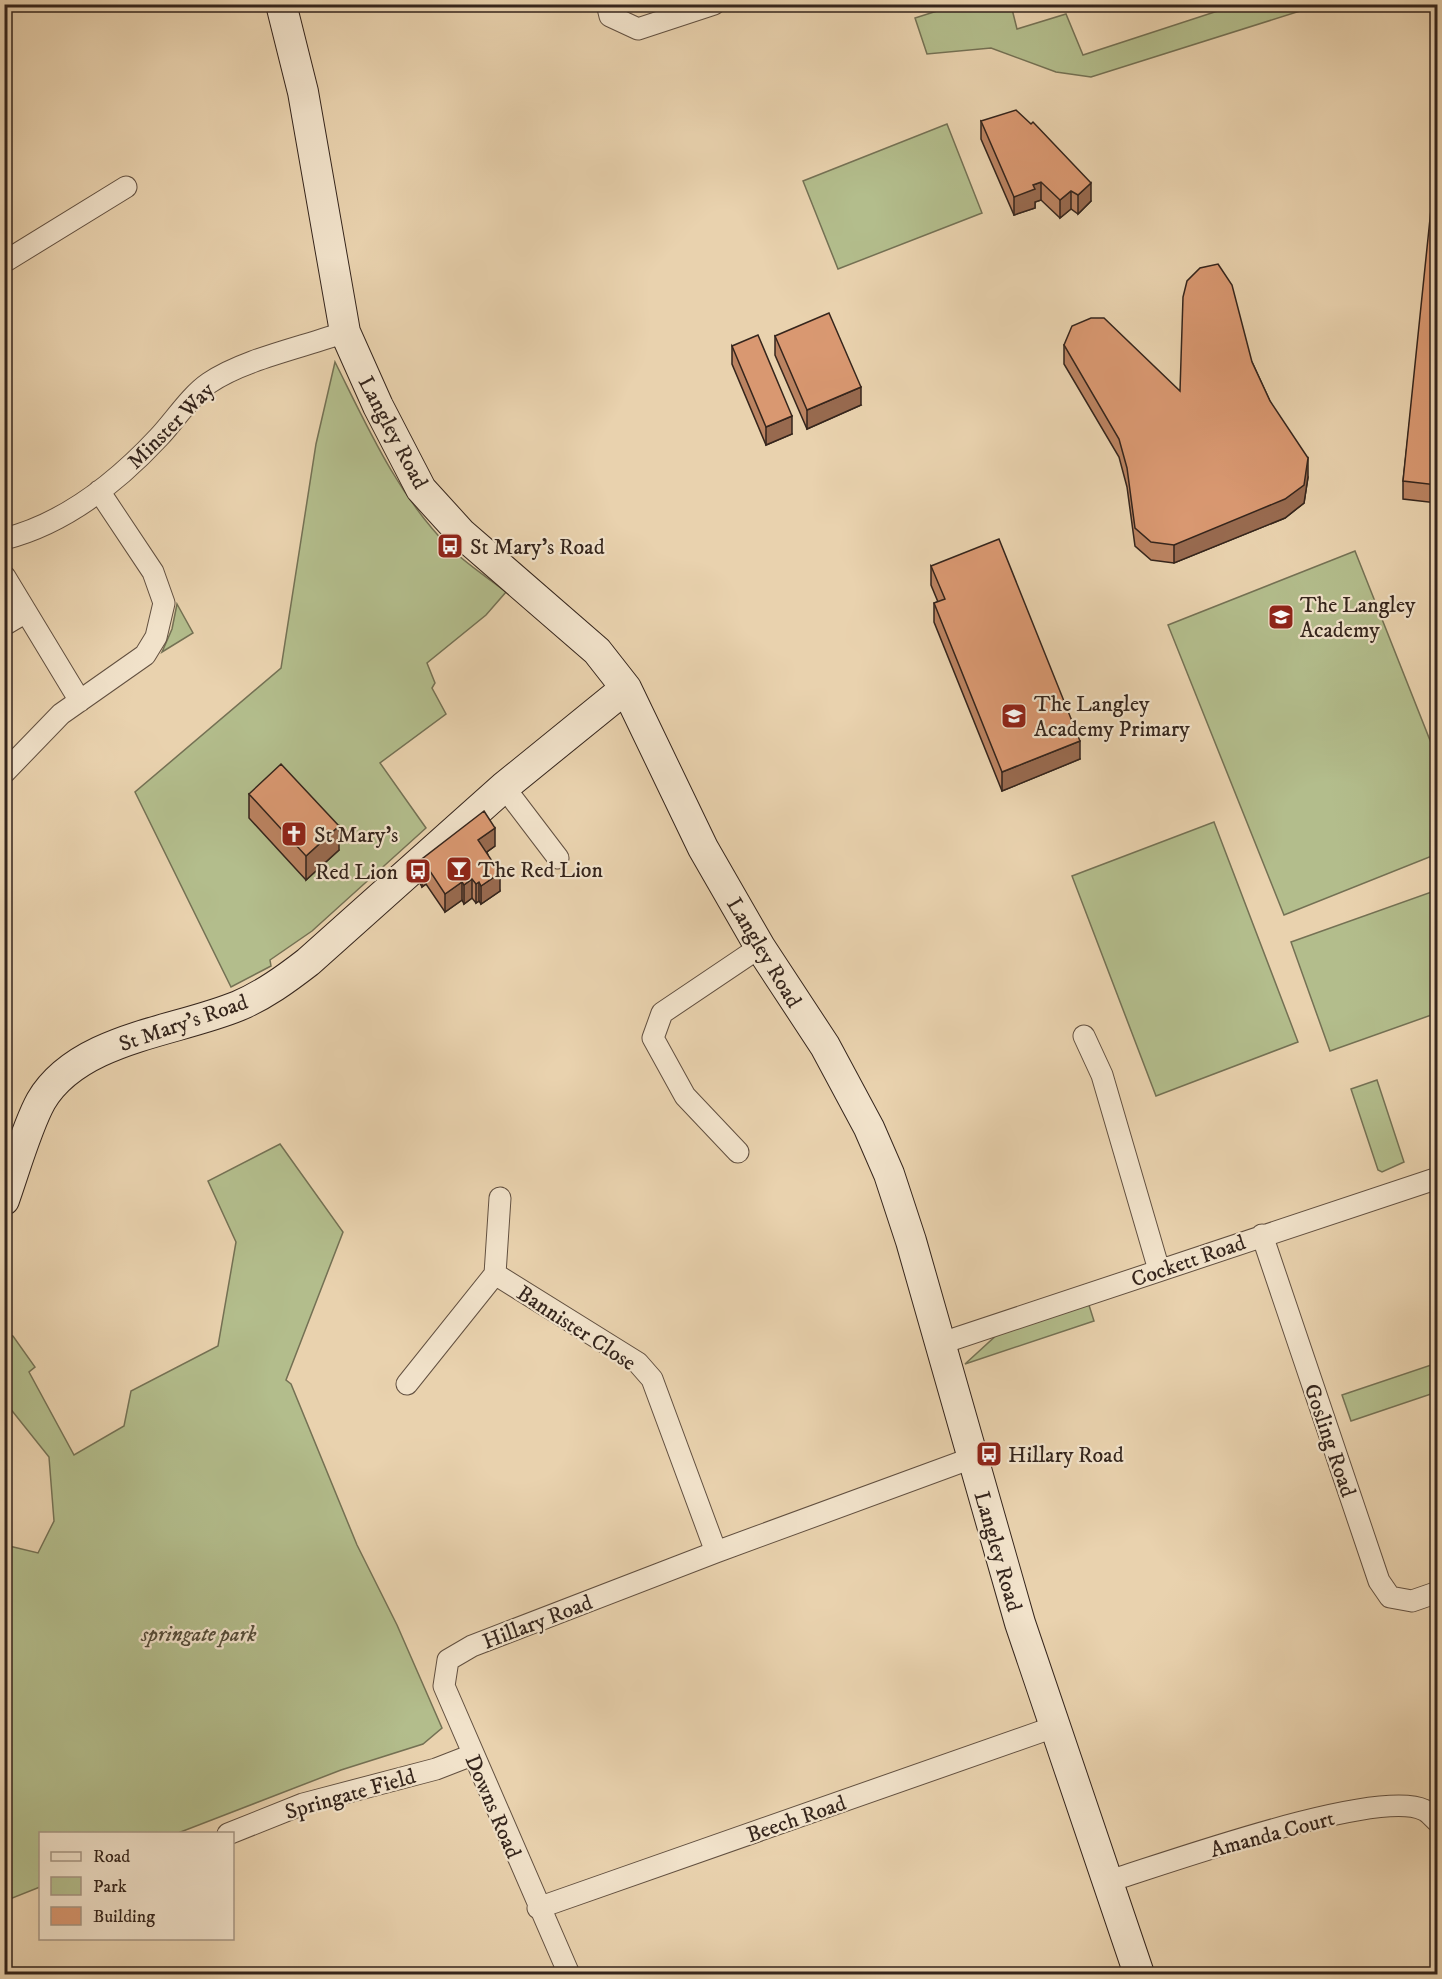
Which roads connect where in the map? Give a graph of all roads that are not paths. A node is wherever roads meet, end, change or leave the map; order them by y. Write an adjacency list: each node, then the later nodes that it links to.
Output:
1 (281, 4): 6 (street, Langley Road)
2 (607, 4): 3 (street)
3 (714, 4)
4 (126, 187): 5 (street)
5 (4, 262)
6 (345, 332): 7 (street, Minster Way); 12 (street, Langley Road)
7 (99, 491): 8 (street, Minster Way); 13 (street)
8 (4, 539)
9 (5, 577): 10 (street)
10 (26, 612): 11 (street); 13 (street)
11 (4, 625)
12 (626, 688): 15 (street, St Mary's Road); 17 (street, Langley Road)
13 (80, 701): 14 (street)
14 (4, 773)
15 (504, 787): 16 (street); 22 (street, St Mary's Road)
16 (558, 858)
17 (760, 947): 19 (street); 26 (street, Langley Road)
18 (1084, 1036): 24 (street)
19 (738, 1152)
20 (1437, 1178): 23 (street, Cockett Road)
21 (500, 1198): 25 (street)
22 (4, 1200)
23 (1262, 1235): 24 (street, Cockett Road); 30 (street, Gosling Road)
24 (1159, 1270): 26 (street, Cockett Road)
25 (495, 1274): 27 (street, Bannister Close); 29 (street, Bannister Close)
26 (939, 1344): 28 (street, Langley Road)
27 (407, 1384)
28 (972, 1458): 29 (street, Hillary Road); 32 (street, Langley Road)
29 (716, 1552): 31 (street, Hillary Road)
30 (1437, 1592)
31 (472, 1646): 33 (street, Downs Road)
32 (1054, 1727): 36 (street, Langley Road); 37 (street, Beech Road)
33 (472, 1755): 35 (street, Springate Field); 37 (street, Downs Road)
34 (1437, 1822): 36 (street, Amanda Court)
35 (231, 1832)
36 (1106, 1882): 39 (street, Langley Road)
37 (538, 1908): 38 (street, Downs Road)
38 (569, 1974)
39 (1138, 1974)

